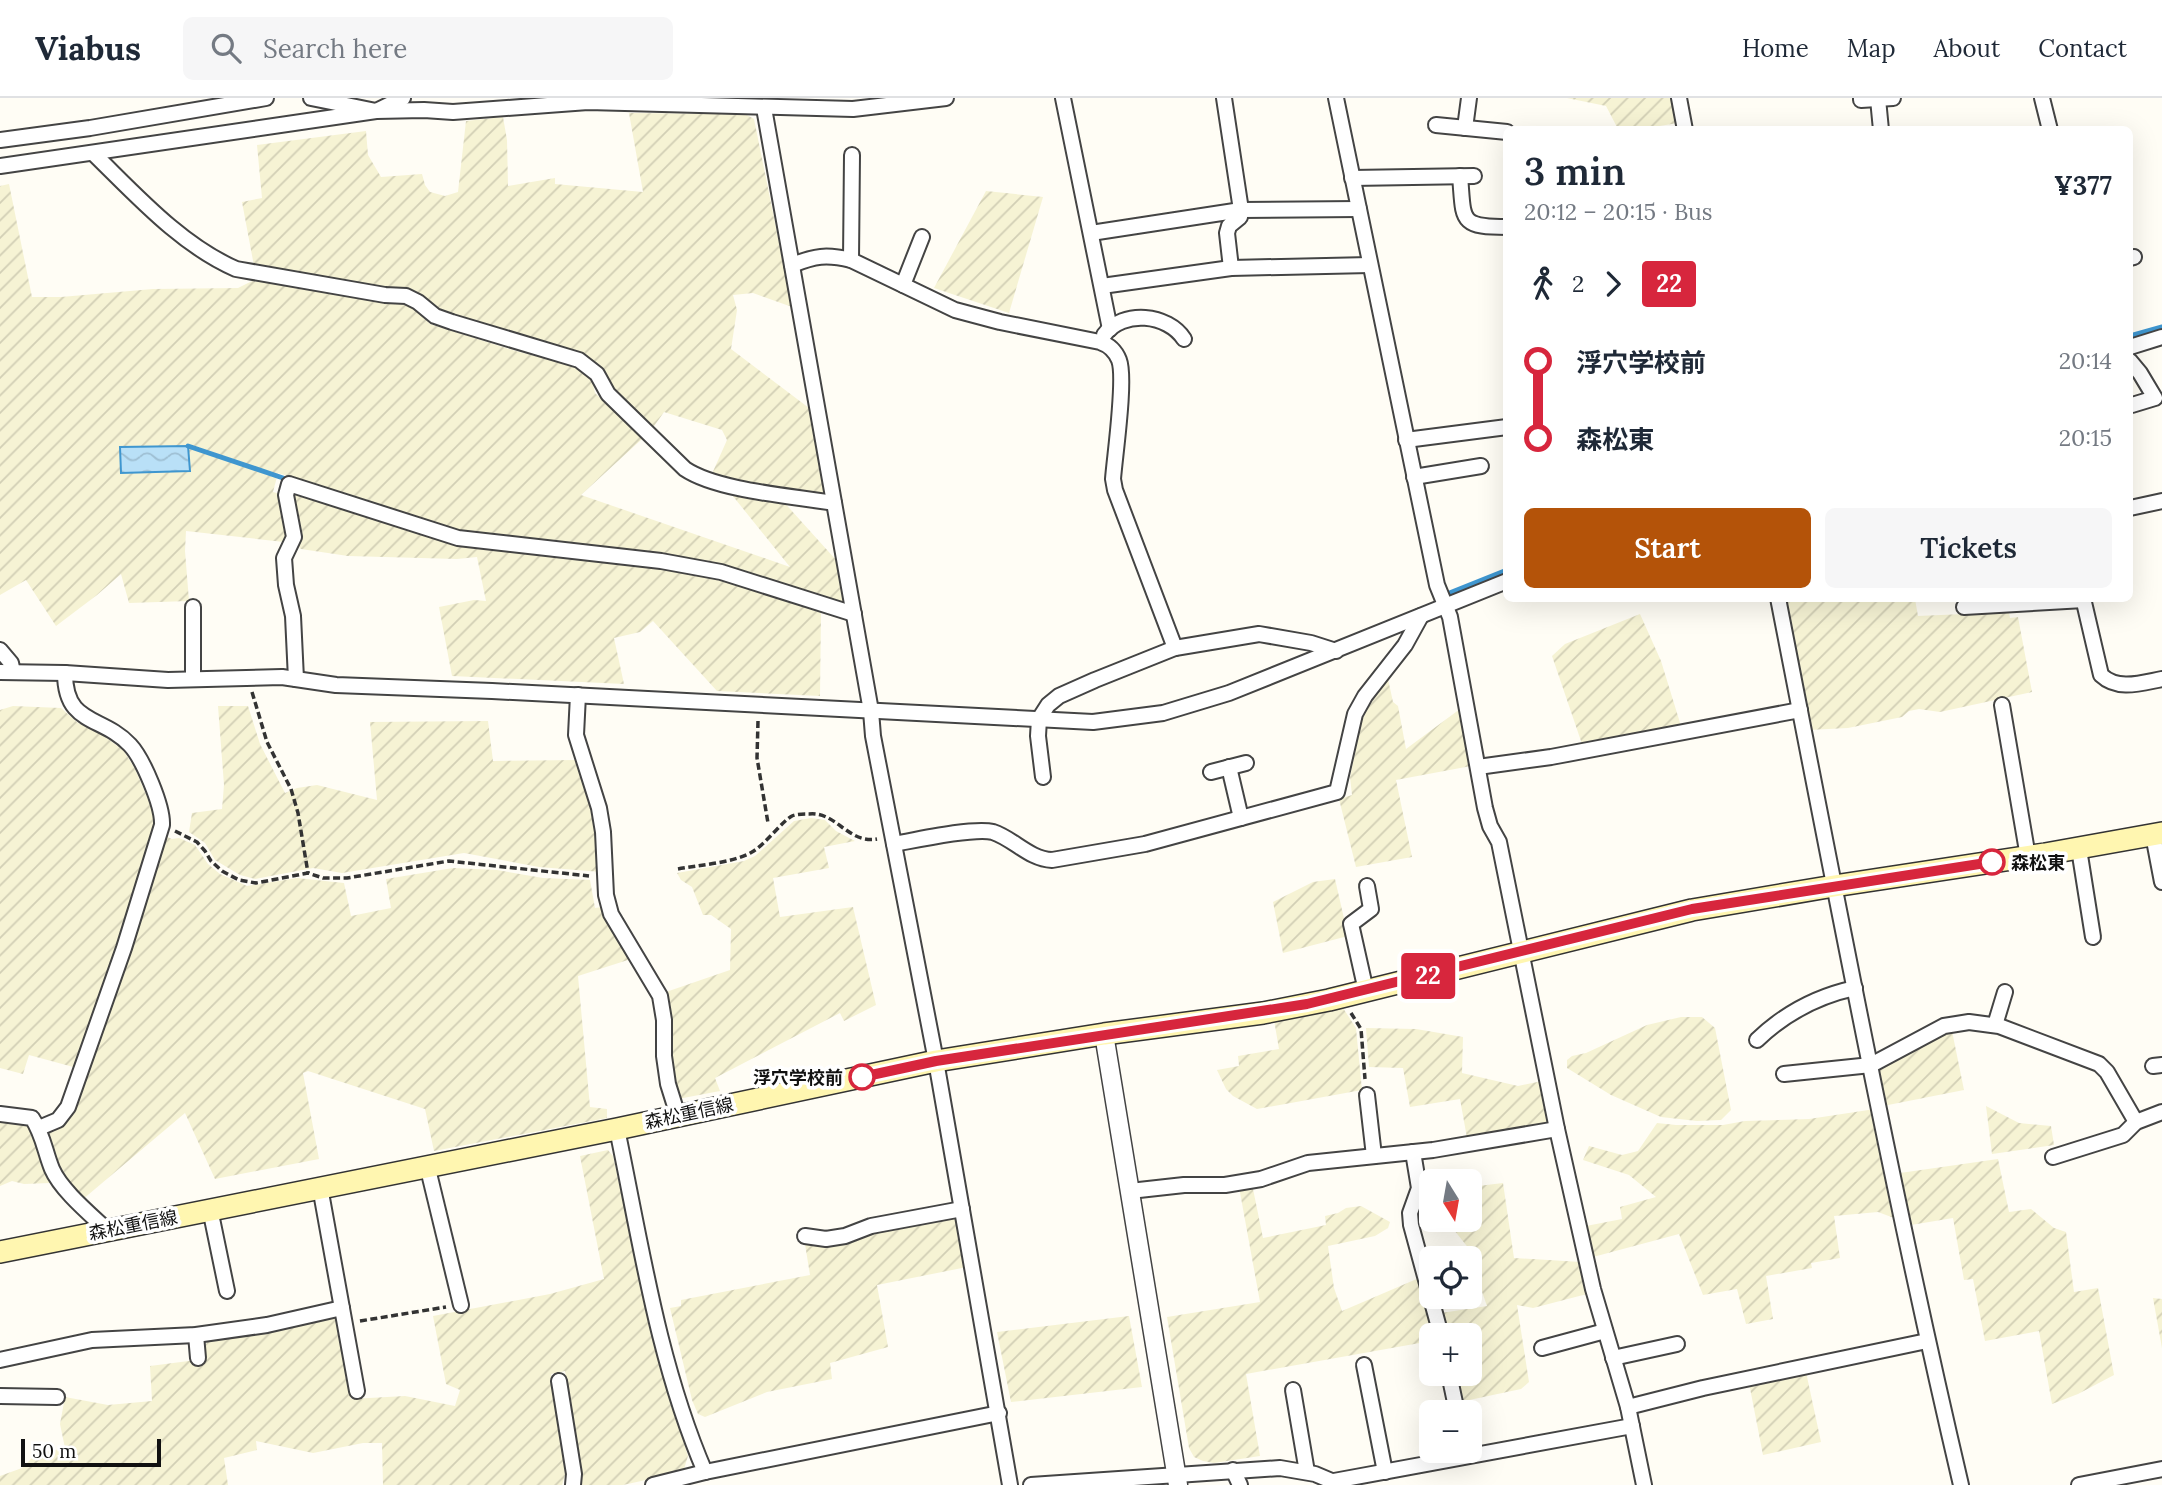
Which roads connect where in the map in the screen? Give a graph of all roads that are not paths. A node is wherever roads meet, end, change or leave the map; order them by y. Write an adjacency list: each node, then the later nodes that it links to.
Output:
1 (266, 98): 22 (street)
2 (311, 98): 15 (street)
3 (403, 98): 15 (street)
4 (946, 98): 14 (street)
5 (1063, 98): 30 (street)
6 (1224, 98): 28 (street)
7 (1336, 98): 26 (street)
8 (1469, 98): 20 (street)
9 (1679, 98): 17 (street)
10 (1861, 98): 13 (street)
11 (1893, 98): 13 (street)
12 (2042, 98): 19 (street)
13 (1878, 99): 18 (street)
14 (764, 108): 15 (street); 33 (street)
15 (376, 111): 23 (street)
16 (1436, 125): 20 (street)
17 (1684, 126)
18 (1881, 126)
19 (2049, 126)
20 (1465, 128): 21 (street)
21 (1503, 132)
22 (0, 140)
23 (94, 154): 25 (street); 50 (street)
24 (852, 155): 32 (street)
25 (0, 166)
26 (1352, 178): 27 (street); 29 (street)
27 (1359, 209): 28 (street); 34 (street)
28 (1241, 210): 30 (street); 35 (street)
29 (1503, 227)
30 (1091, 233): 37 (street)
31 (922, 237): 36 (street)
32 (851, 260): 33 (street); 36 (street)
33 (792, 265): 50 (street)
34 (1370, 265): 35 (street); 46 (street)
35 (1231, 268): 37 (street)
36 (903, 285): 41 (street)
37 (1101, 286): 38 (street)
38 (1110, 329): 40 (street); 41 (street)
39 (2162, 337): 42 (street)
40 (1184, 340)
41 (1100, 342): 61 (street)
42 (2133, 346)
43 (2133, 365): 44 (street)
44 (2133, 405)
45 (1503, 428): 46 (street)
46 (1406, 440): 48 (street)
47 (1481, 466): 48 (street)
48 (1414, 477): 56 (street)
49 (2162, 501): 51 (street)
50 (834, 503): 59 (street)
51 (2133, 507)
52 (1503, 584): 56 (street)
53 (1779, 602): 71 (street)
54 (2039, 602): 58 (street)
55 (2085, 602): 68 (street)
56 (1445, 606): 60 (street); 75 (street)
57 (193, 607): 66 (street)
58 (1964, 607)
59 (854, 614): 67 (street); 72 (street)
60 (1421, 616): 63 (street); 79 (street)
61 (1175, 648): 63 (street); 73 (street)
62 (0, 650): 64 (street)
63 (1336, 651): 73 (street)
64 (7, 672): 65 (street)
65 (65, 673): 66 (street); 103 (street)
66 (193, 679): 67 (street)
67 (296, 679): 69 (street)
68 (2162, 679)
69 (578, 695): 72 (street); 101 (street)
70 (2002, 705): 83 (street)
71 (1800, 710): 75 (street); 85 (street)
72 (871, 711): 73 (street); 81 (street)
73 (1039, 719): 78 (street)
74 (1246, 763): 76 (street)
75 (1478, 767): 88 (street)
76 (1229, 768): 77 (street); 79 (street)
77 (1211, 772)
78 (1043, 777)
79 (1241, 818): 81 (street)
80 (2157, 834): 82 (main road, 森松重信線); 84 (street)
81 (893, 840): 95 (street)
82 (2079, 849): 83 (main road, 森松重信線); 87 (street)
83 (2028, 857): 85 (main road, 森松重信線)
84 (2162, 882)
85 (1834, 886): 88 (main road, 森松重信線); 89 (street)
86 (1367, 887): 90 (street)
87 (2093, 937)
88 (1522, 952): 90 (main road, 森松重信線); 105 (street)
89 (1855, 988): 94 (street); 96 (street)
90 (1366, 991): 93 (main road, 森松重信線)
91 (2005, 992): 92 (street)
92 (1995, 1025): 96 (street); 102 (street)
93 (1104, 1034): 95 (main road, 森松重信線); 111 (street)
94 (1757, 1040)
95 (936, 1061): 101 (main road, 森松重信線); 113 (street)
96 (1871, 1065): 97 (street); 123 (street)
97 (1784, 1074)
98 (1367, 1095): 107 (street)
99 (2162, 1112): 102 (street)
100 (0, 1115): 103 (street)
101 (678, 1116): 104 (main road, 森松重信線)
102 (2136, 1122): 108 (street)
103 (39, 1128): 114 (street)
104 (617, 1129): 109 (main road, 森松重信線); 142 (street)
105 (1558, 1129): 106 (street); 121 (street)
106 (1413, 1152): 107 (street); 120 (street)
107 (1374, 1156): 111 (street)
108 (2053, 1157)
109 (427, 1165): 110 (main road, 森松重信線); 118 (street)
110 (320, 1187): 112 (main road, 森松重信線); 119 (street)
111 (1130, 1191): 145 (street)
112 (210, 1209): 114 (main road, 森松重信線); 117 (street)
113 (962, 1209): 115 (street); 136 (street)
114 (107, 1230): 116 (main road, 森松重信線)
115 (805, 1236)
116 (0, 1252)
117 (227, 1291)
118 (461, 1305)
119 (342, 1308): 122 (street); 132 (street)
120 (1438, 1323)
121 (1605, 1331): 125 (street); 127 (street)
122 (196, 1335): 126 (street); 128 (street)
123 (1927, 1341): 135 (street); 154 (street)
124 (1677, 1344): 127 (street)
125 (1542, 1348)
126 (198, 1358)
127 (1613, 1358): 135 (street)
128 (0, 1360)
129 (1364, 1364): 144 (street)
130 (559, 1381): 148 (street)
131 (1293, 1390): 143 (street)
132 (357, 1391)
133 (0, 1396): 134 (street)
134 (57, 1397)
135 (1628, 1408): 137 (street)
136 (999, 1413): 142 (street); 150 (street)
137 (1632, 1426): 138 (street); 153 (street)
138 (1482, 1451)
139 (1426, 1463): 144 (street)
140 (2162, 1469): 147 (street)
141 (1233, 1470): 143 (street); 145 (street); 152 (street)
142 (705, 1472): 149 (street)
143 (1307, 1472): 146 (street)
144 (1385, 1472): 146 (street)
145 (1177, 1479): 151 (street)
146 (1336, 1484)
147 (2094, 1484): 155 (street)
148 (573, 1485)
149 (653, 1485)
150 (1010, 1485)
151 (1031, 1485)
152 (1240, 1485)
153 (1644, 1485)
154 (1961, 1485)
155 (2079, 1485)

